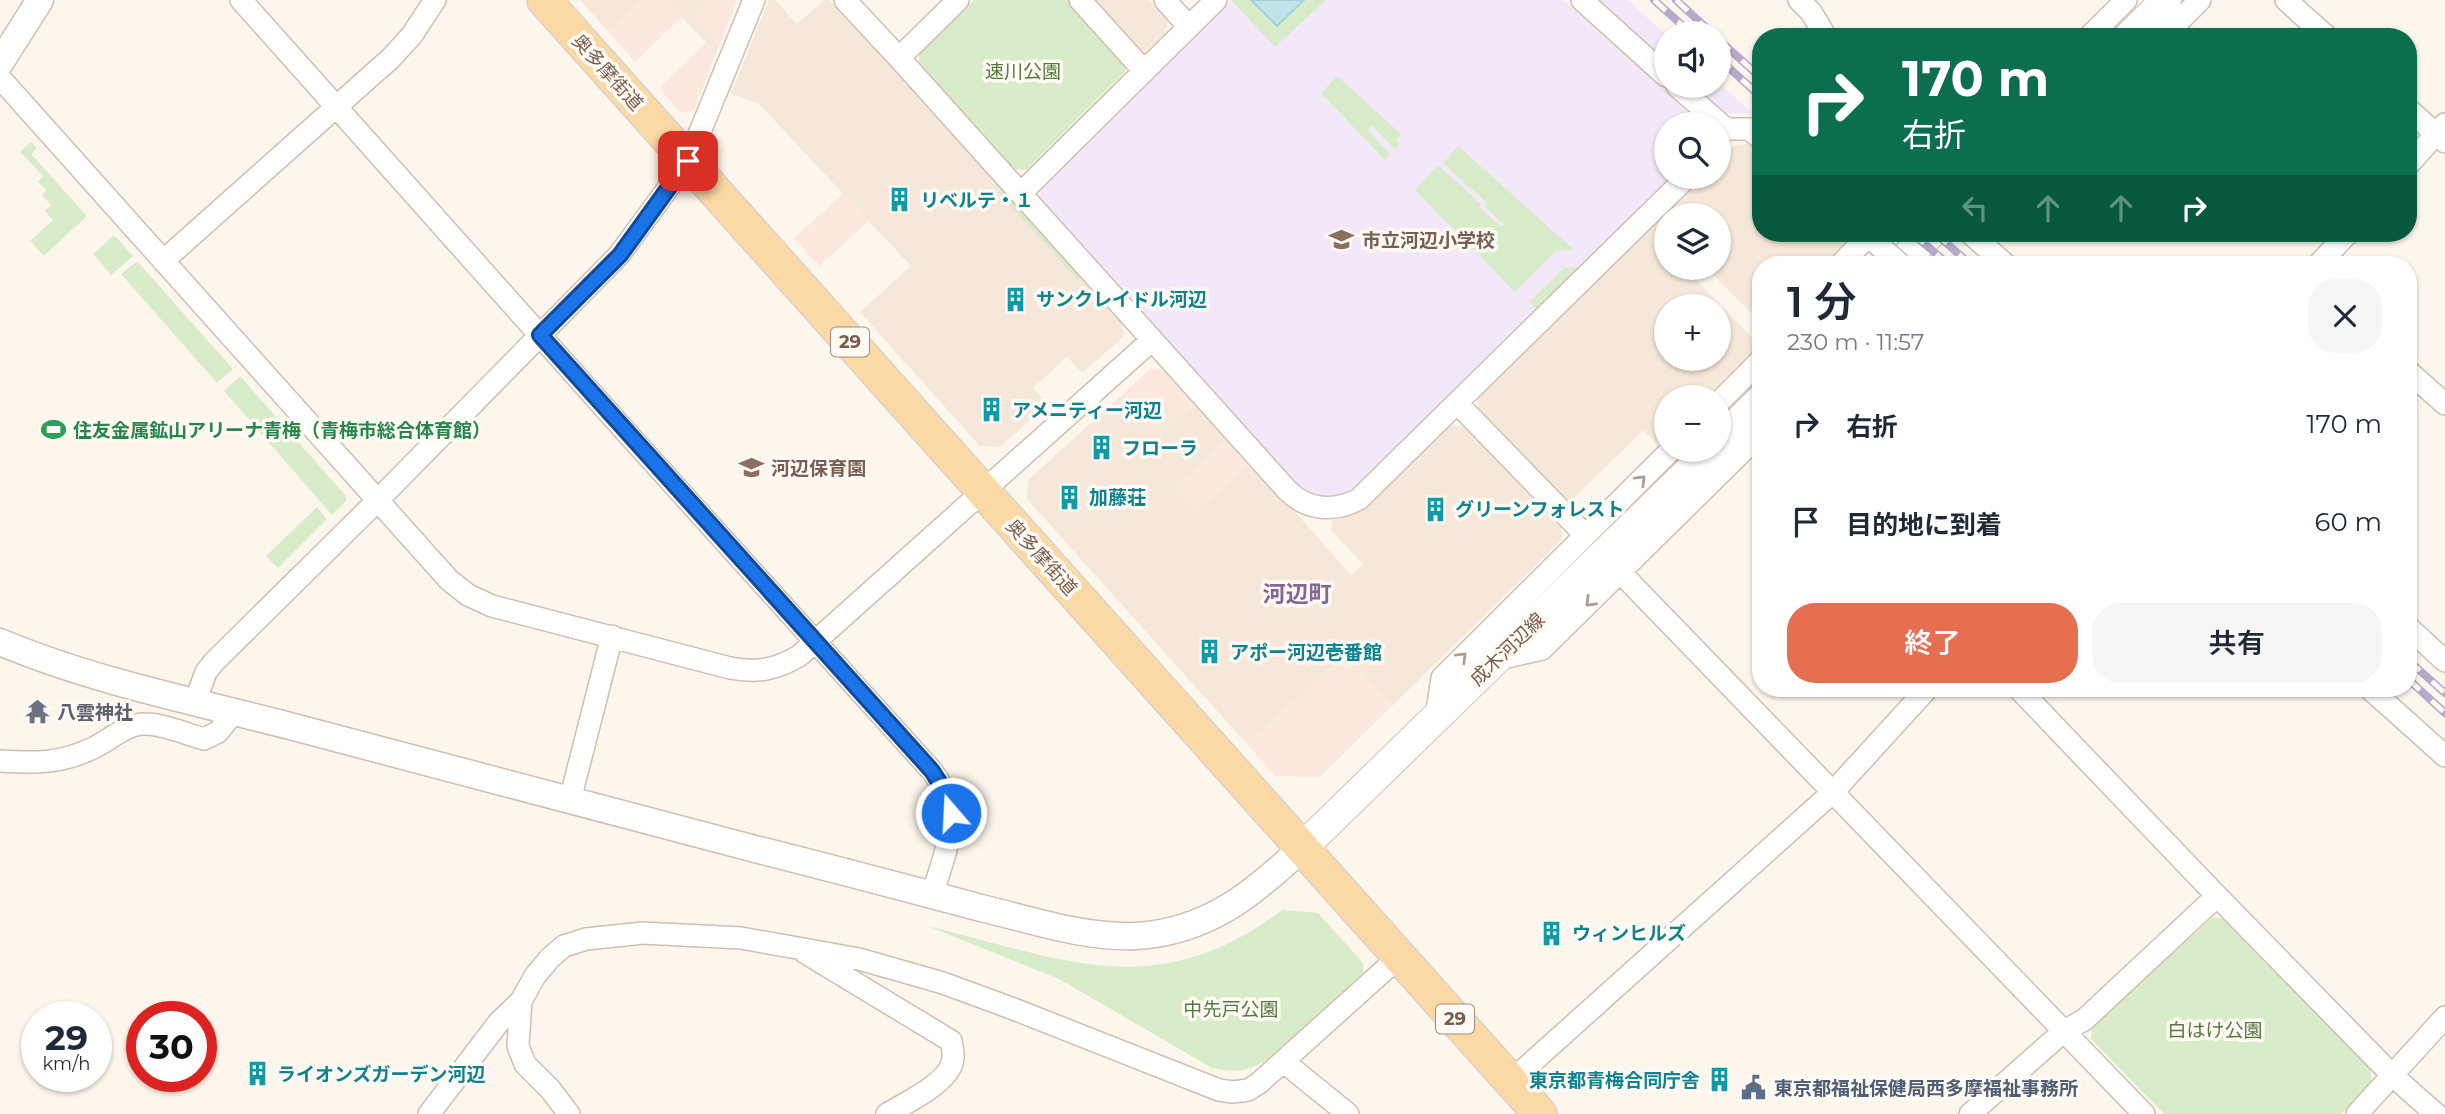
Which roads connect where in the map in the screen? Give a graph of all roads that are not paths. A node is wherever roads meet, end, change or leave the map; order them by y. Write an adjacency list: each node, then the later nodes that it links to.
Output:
1 (40, 0): 24 (street)
2 (241, 0): 29 (street)
3 (435, 0): 29 (street)
4 (544, 0): 36 (main road, 奥多摩街道 / 29)
5 (754, 0): 36 (street)
6 (845, 0): 23 (street)
7 (958, 0): 23 (street)
8 (1080, 0): 26 (street)
9 (1165, 0): 17 (street)
10 (1216, 0): 17 (street)
11 (1582, 0): 25 (street)
12 (2126, 0): 19 (street)
13 (2166, 0): 20 (main road)
14 (2200, 0): 21 (street)
15 (2286, 0): 22 (street)
16 (1811, 4): 18 (street)
17 (1189, 27): 26 (street)
18 (1822, 28)
19 (2098, 28)
20 (2138, 28)
21 (2172, 28)
22 (2317, 28)
23 (899, 58): 38 (street)
24 (0, 63)
25 (1654, 65)
26 (1146, 68): 38 (street)
27 (0, 78): 49 (street)
28 (1688, 98): 30 (street)
29 (336, 107): 49 (street); 50 (street)
30 (1700, 112)
31 (2417, 115): 33 (street)
32 (1752, 131): 34 (street)
33 (2442, 133): 35 (street)
34 (1731, 134)
35 (2417, 157)
36 (688, 161): 50 (street); 62 (main road, 奥多摩街道 / 29)
37 (1675, 189): 55 (street)
38 (1021, 193): 51 (street)
39 (1865, 242): 44 (street)
40 (1876, 242): 45 (street, bridge)
41 (1922, 242): 46 (main road)
42 (1982, 242): 47 (street)
43 (2340, 242): 48 (street)
44 (1850, 256)
45 (1891, 256)
46 (1908, 256)
47 (1997, 256)
48 (2326, 256)
49 (163, 261): 63 (street)
50 (540, 335): 63 (street); 68 (street)
51 (1152, 340): 55 (street); 62 (street)
52 (1752, 370): 54 (street)
53 (2417, 378): 56 (street)
54 (1731, 390)
55 (1457, 403): 64 (street)
56 (2445, 404)
57 (1752, 409): 58 (main road)
58 (1731, 429)
59 (1752, 442): 65 (street)
60 (1659, 462): 64 (street, one-way to 60)
61 (1699, 462): 70 (main road, 成木河辺線)
62 (983, 492): 68 (street); 82 (main road, 奥多摩街道 / 29)
63 (377, 500): 67 (street); 75 (street)
64 (1585, 535): 77 (street, one-way to 64)
65 (1620, 572): 70 (street, one-way to 70); 80 (street)
66 (2417, 635): 71 (street)
67 (612, 636): 68 (street); 81 (street)
68 (816, 641): 83 (street)
69 (0, 642): 75 (street)
70 (1497, 659): 77 (main road, 成木河辺線)
71 (2445, 660)
72 (1919, 697): 80 (street)
73 (2027, 697): 84 (street)
74 (2379, 697): 78 (street)
75 (195, 702): 76 (street)
76 (234, 712): 79 (street); 81 (street)
77 (1436, 717): 82 (main road, 成木河辺線)
78 (2445, 756)
79 (0, 761)
80 (1833, 792): 89 (street); 92 (street)
81 (570, 800): 83 (street)
82 (1302, 848): 83 (street); 86 (main road, 奥多摩街道 / 29)
83 (932, 895)
84 (2217, 896): 89 (street); 91 (street)
85 (799, 948): 87 (street); 90 (street); 95 (street)
86 (1399, 957): 90 (street); 92 (main road, 奥多摩街道 / 29)
87 (521, 1001): 93 (street); 94 (street)
88 (2445, 1017): 91 (street)
89 (2064, 1031): 98 (street); 99 (street)
90 (1284, 1062): 96 (street)
91 (2393, 1076): 100 (street); 101 (street)
92 (1511, 1081): 97 (main road, 奥多摩街道 / 29)
93 (429, 1114)
94 (569, 1114)
95 (887, 1114)
96 (1348, 1114)
97 (1540, 1114)
98 (1970, 1114)
99 (2144, 1114)
100 (2357, 1114)
101 (2435, 1114)

